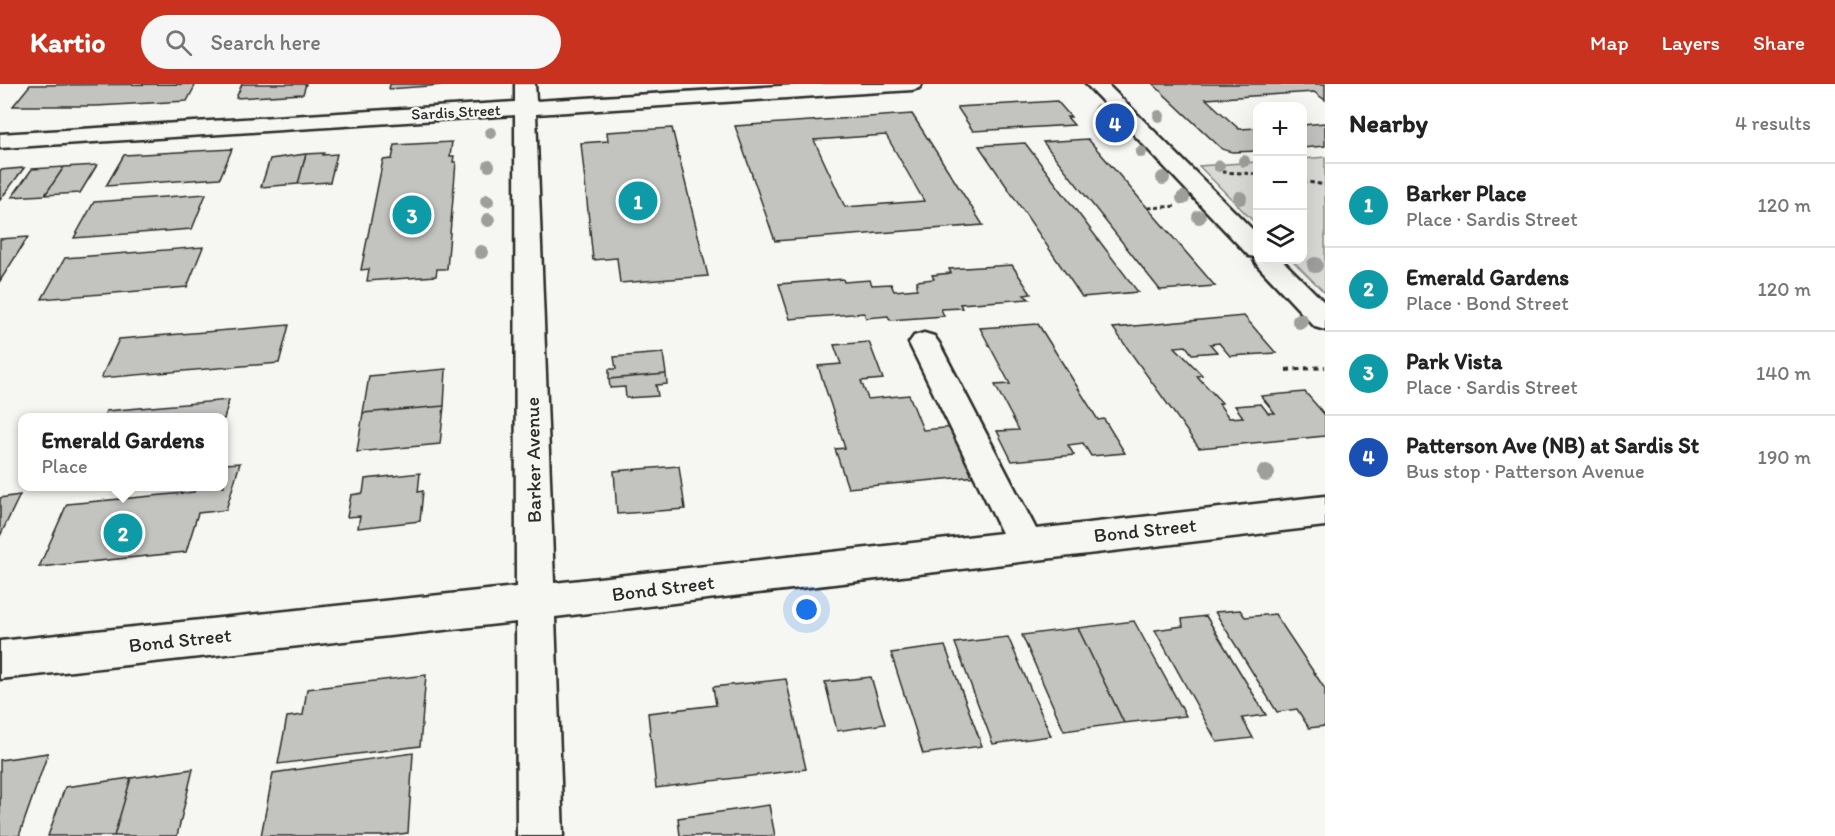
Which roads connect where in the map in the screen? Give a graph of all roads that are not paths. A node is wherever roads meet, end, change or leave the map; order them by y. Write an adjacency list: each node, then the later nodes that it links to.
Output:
1 (912, 84): 3 (street, Sardis Street)
2 (1096, 84): 5 (street)
3 (525, 96): 4 (street, Sardis Street); 11 (street, Barker Avenue)
4 (0, 141)
5 (1253, 246)
6 (1270, 264): 7 (street)
7 (1325, 320)
8 (924, 343): 10 (street)
9 (1325, 511): 10 (street, Bond Street)
10 (1025, 544): 11 (street, Bond Street)
11 (537, 601): 12 (street, Bond Street); 13 (street, Barker Avenue)
12 (0, 660)
13 (540, 836)

